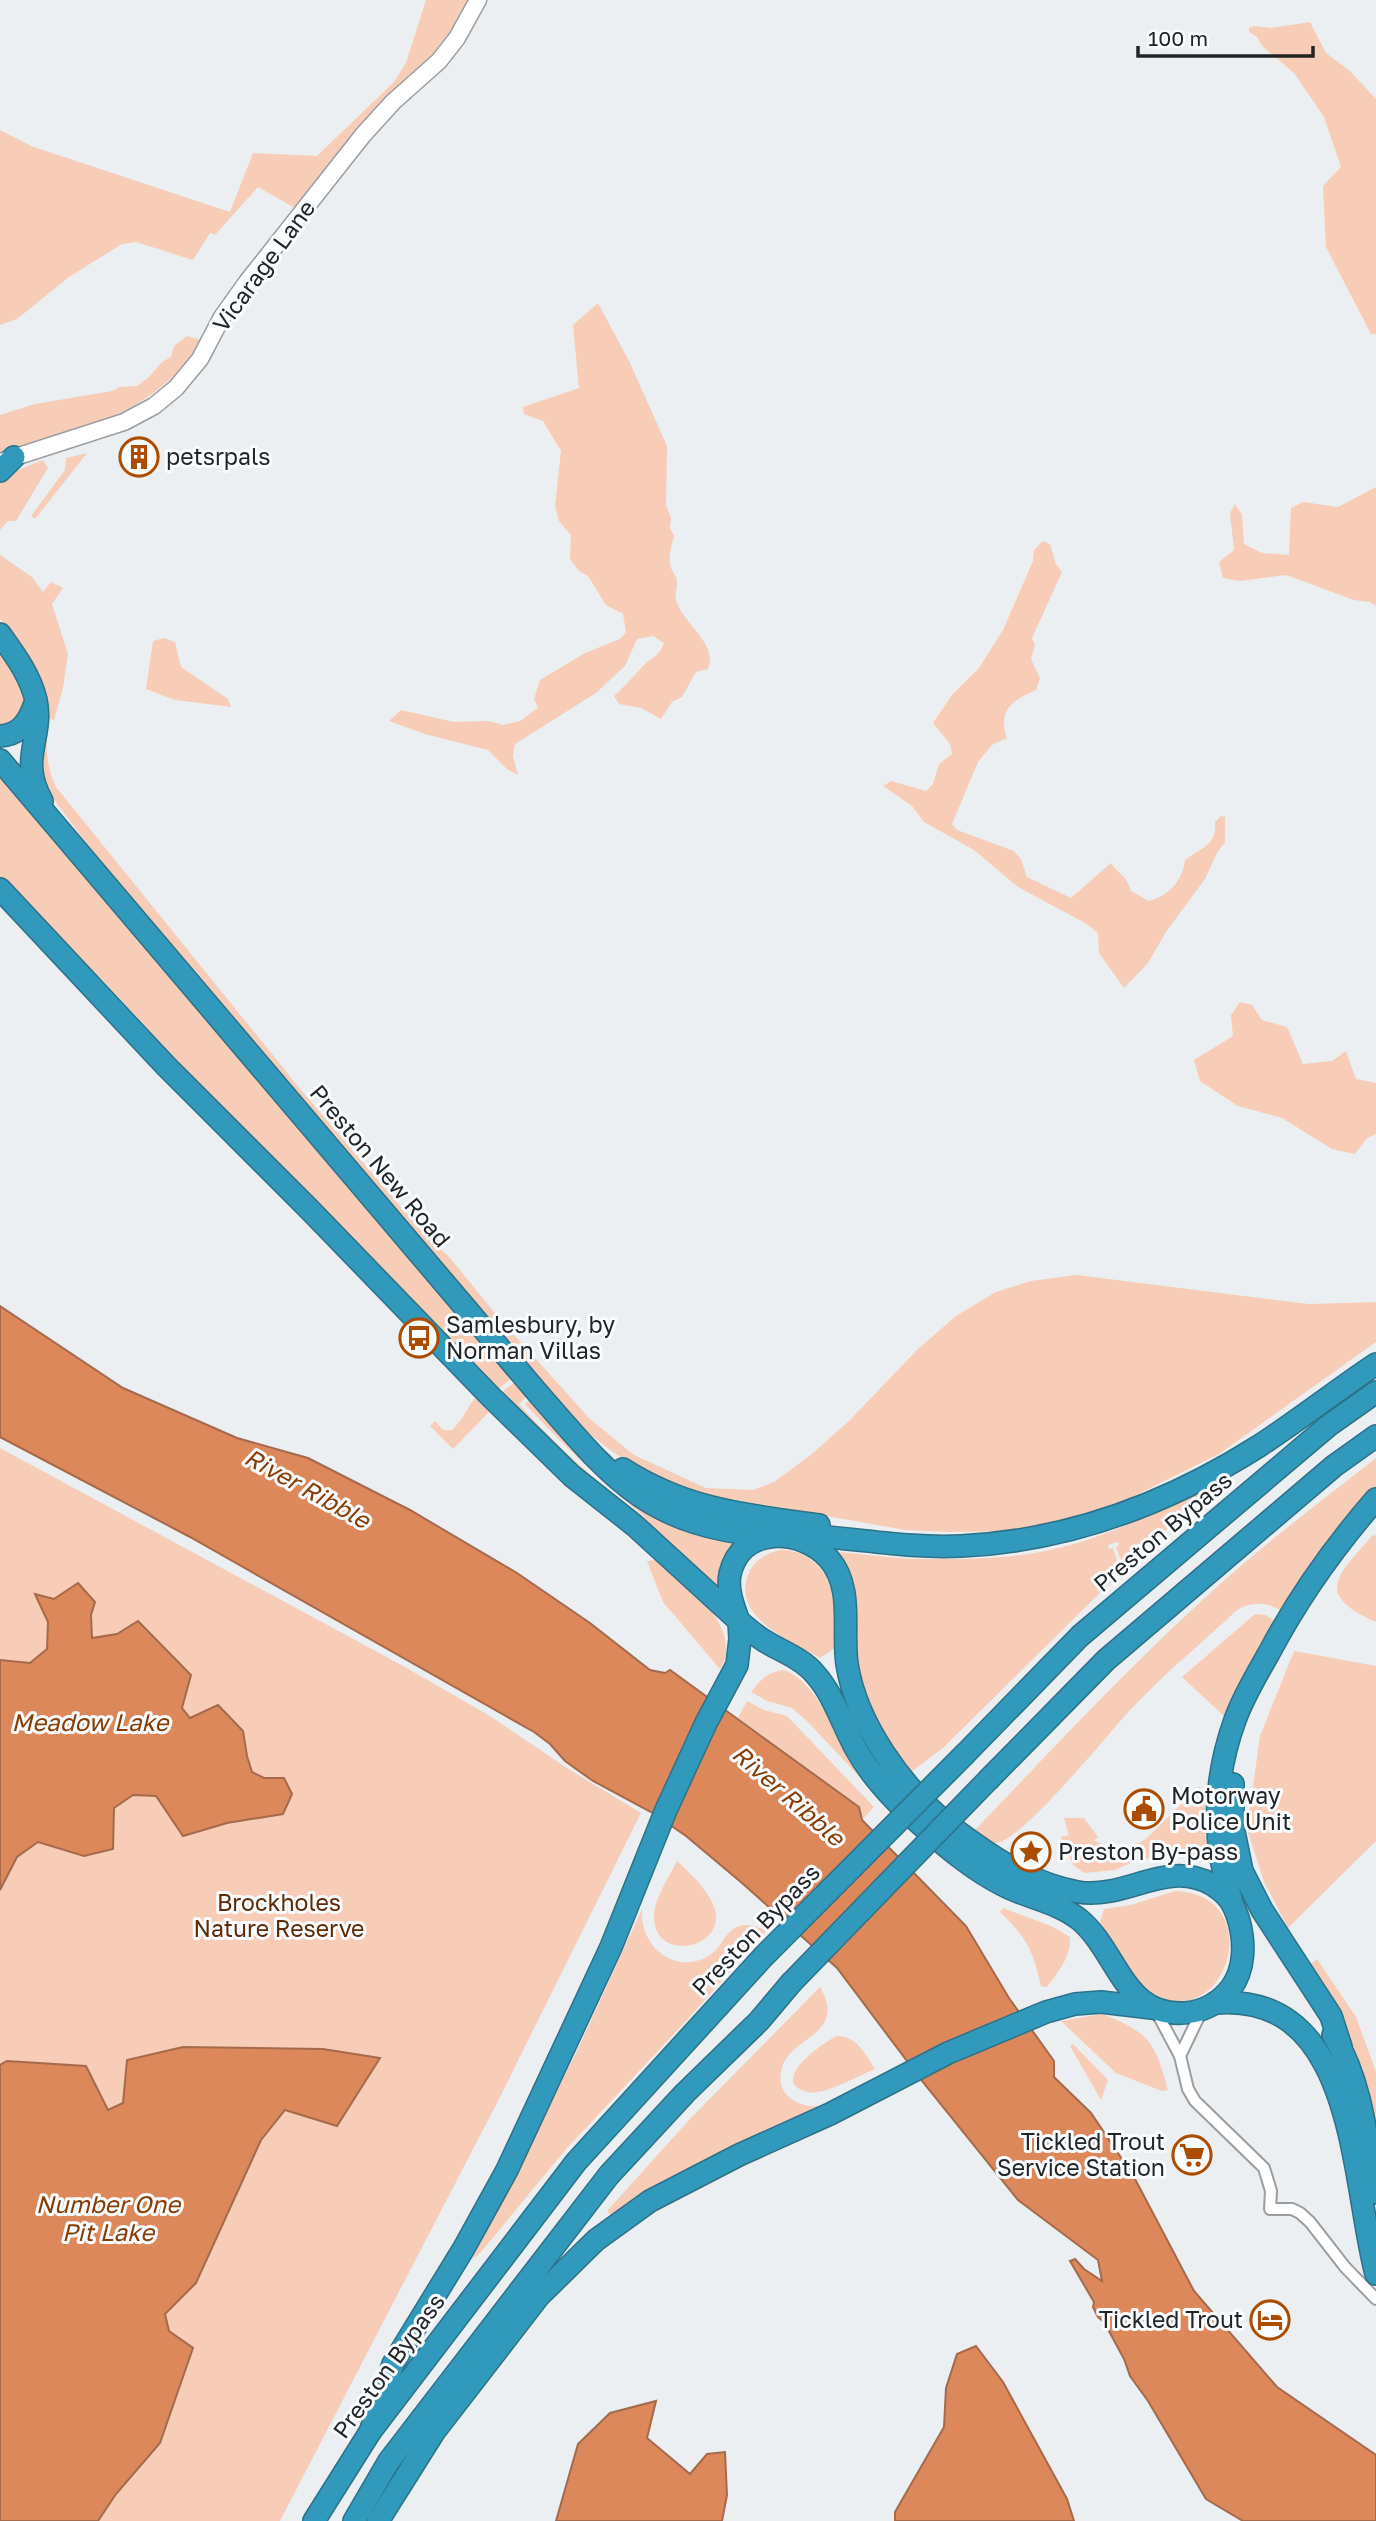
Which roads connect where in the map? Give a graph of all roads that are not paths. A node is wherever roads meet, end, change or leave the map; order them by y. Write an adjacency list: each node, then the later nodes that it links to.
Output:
1 (478, 0): 2 (street, Vicarage Lane)
2 (5, 463)
3 (0, 634): 4 (highway)
4 (36, 701): 5 (highway); 7 (highway)
5 (0, 736)
6 (0, 760): 7 (highway, Preston New Road)
7 (63, 834): 12 (highway, Preston New Road)
8 (0, 889): 16 (highway)
9 (1376, 1364): 15 (highway)
10 (1376, 1391): 26 (highway, Preston Bypass, bridge)
11 (1376, 1436): 28 (highway, bridge)
12 (578, 1439): 14 (highway, Preston New Road); 15 (highway)
13 (1376, 1499): 17 (highway)
14 (772, 1535): 15 (highway); 16 (highway); 18 (highway)
15 (915, 1546)
16 (738, 1620): 20 (highway); 26 (highway)
17 (1256, 1676): 18 (highway); 21 (highway)
18 (1232, 1900): 19 (highway); 21 (highway)
19 (1208, 2007): 20 (highway); 22 (street); 24 (highway)
20 (1154, 2009): 22 (street); 29 (highway)
21 (1341, 2047): 23 (highway)
22 (1180, 2056): 25 (street)
23 (1376, 2193)
24 (1376, 2274)
25 (1376, 2299)
26 (370, 2432): 27 (highway, Preston Bypass)
27 (314, 2521)
28 (354, 2521)
29 (378, 2521)

